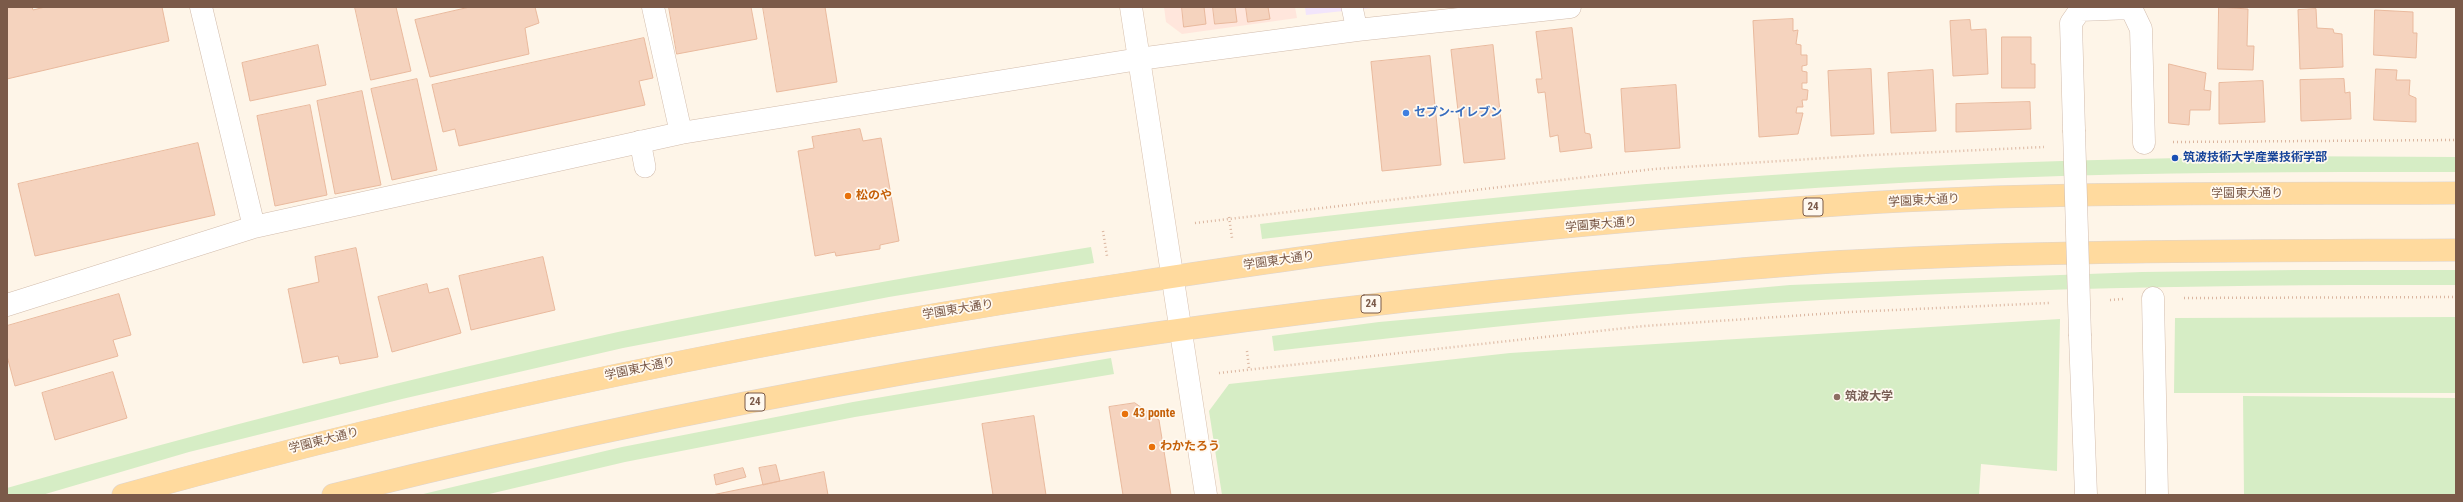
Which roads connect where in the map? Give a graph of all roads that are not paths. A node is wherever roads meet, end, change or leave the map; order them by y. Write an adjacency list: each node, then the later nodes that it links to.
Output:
1 (201, 7): 13 (street)
2 (653, 7): 8 (street)
3 (1131, 7): 7 (street)
4 (1352, 7): 6 (lane)
5 (1570, 7): 6 (street)
6 (1357, 30): 7 (street)
7 (1139, 59): 8 (street); 15 (street)
8 (681, 133): 9 (street)
9 (640, 141): 11 (lane); 13 (street)
10 (2144, 143): 22 (street, bridge)
11 (645, 166)
12 (2456, 193): 15 (main road, 学園東大通り / 24)
13 (254, 227): 17 (street)
14 (2456, 250): 18 (main road, 24)
15 (1173, 277): 18 (street); 19 (main road, 学園東大通り / 24)
16 (2153, 298): 23 (street)
17 (7, 305)
18 (1181, 329): 20 (main road, 24); 21 (street)
19 (122, 495)
20 (333, 495)
21 (1206, 495)
22 (2086, 495)
23 (2157, 495)

